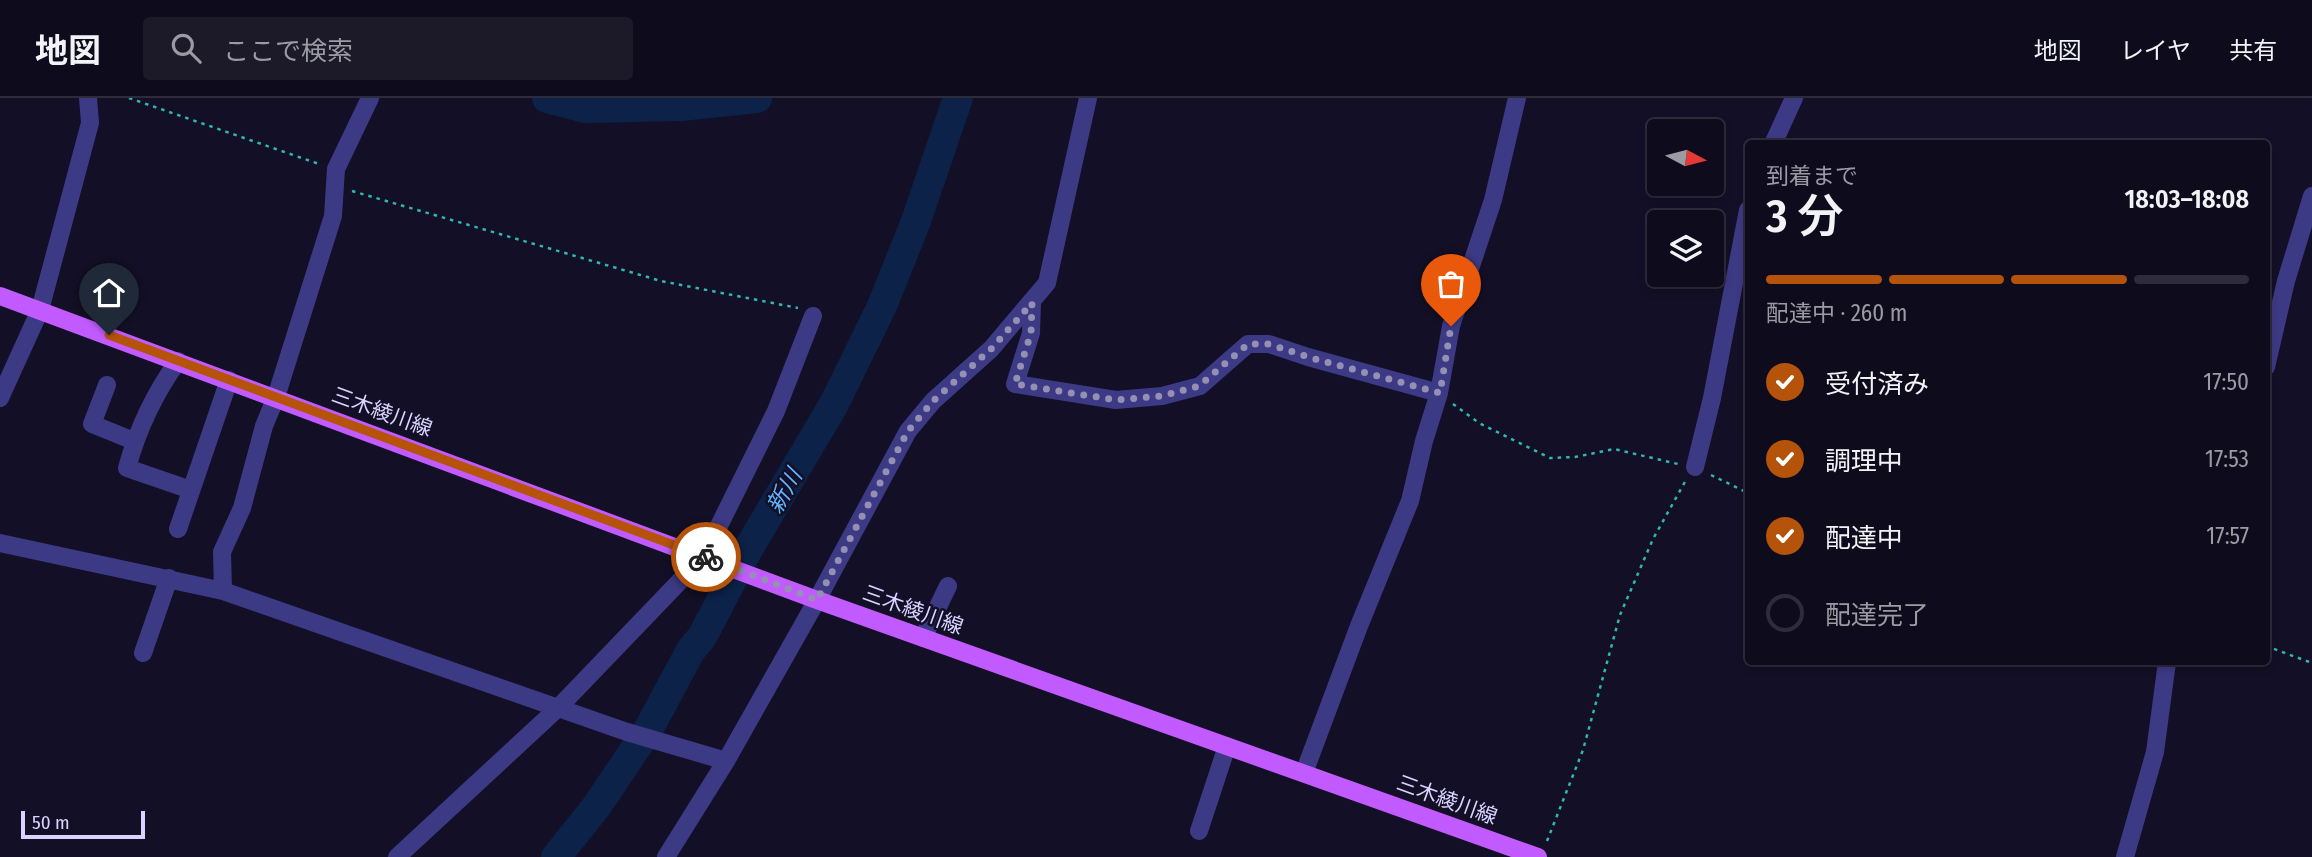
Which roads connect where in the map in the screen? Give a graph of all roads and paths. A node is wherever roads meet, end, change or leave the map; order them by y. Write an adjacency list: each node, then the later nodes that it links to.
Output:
1 (88, 98): 13 (street)
2 (130, 98): 8 (path)
3 (370, 98): 8 (street)
4 (1088, 98): 12 (street)
5 (1517, 98): 19 (street)
6 (1794, 98): 7 (street)
7 (1775, 140)
8 (336, 178): 14 (path); 20 (street)
9 (2312, 195): 15 (street)
10 (1745, 226): 23 (street)
11 (0, 296): 13 (main road, 三木綾川線)
12 (1032, 303): 19 (street); 32 (street)
13 (40, 310): 16 (main road, 三木綾川線); 21 (street)
14 (813, 316): 28 (street)
15 (2270, 350)
16 (178, 361): 17 (main road, 三木綾川線); 22 (street)
17 (229, 380): 20 (main road, 三木綾川線); 24 (street)
18 (107, 385): 22 (street)
19 (1440, 393): 23 (path); 41 (street)
20 (276, 397): 28 (main road, 三木綾川線); 31 (street)
21 (0, 398)
22 (134, 441): 24 (street)
23 (1695, 467): 25 (path); 43 (path)
24 (191, 490): 26 (street)
25 (1745, 492)
26 (178, 529)
27 (0, 543): 29 (street)
28 (711, 559): 32 (main road, 三木綾川線); 38 (street)
29 (169, 578): 31 (street); 35 (street)
30 (948, 586): 33 (street)
31 (223, 591): 38 (street)
32 (817, 600): 33 (main road, 三木綾川線); 40 (street)
33 (923, 638): 39 (main road, 三木綾川線)
34 (2270, 647): 36 (path)
35 (143, 653)
36 (2312, 663)
37 (2167, 665): 46 (street)
38 (558, 708): 40 (street); 45 (street)
39 (1227, 746): 41 (main road, 三木綾川線); 42 (street)
40 (726, 761): 44 (street)
41 (1304, 773): 43 (main road, 三木綾川線)
42 (1199, 831)
43 (1542, 850)
44 (670, 855)
45 (397, 857)
46 (2125, 857)

